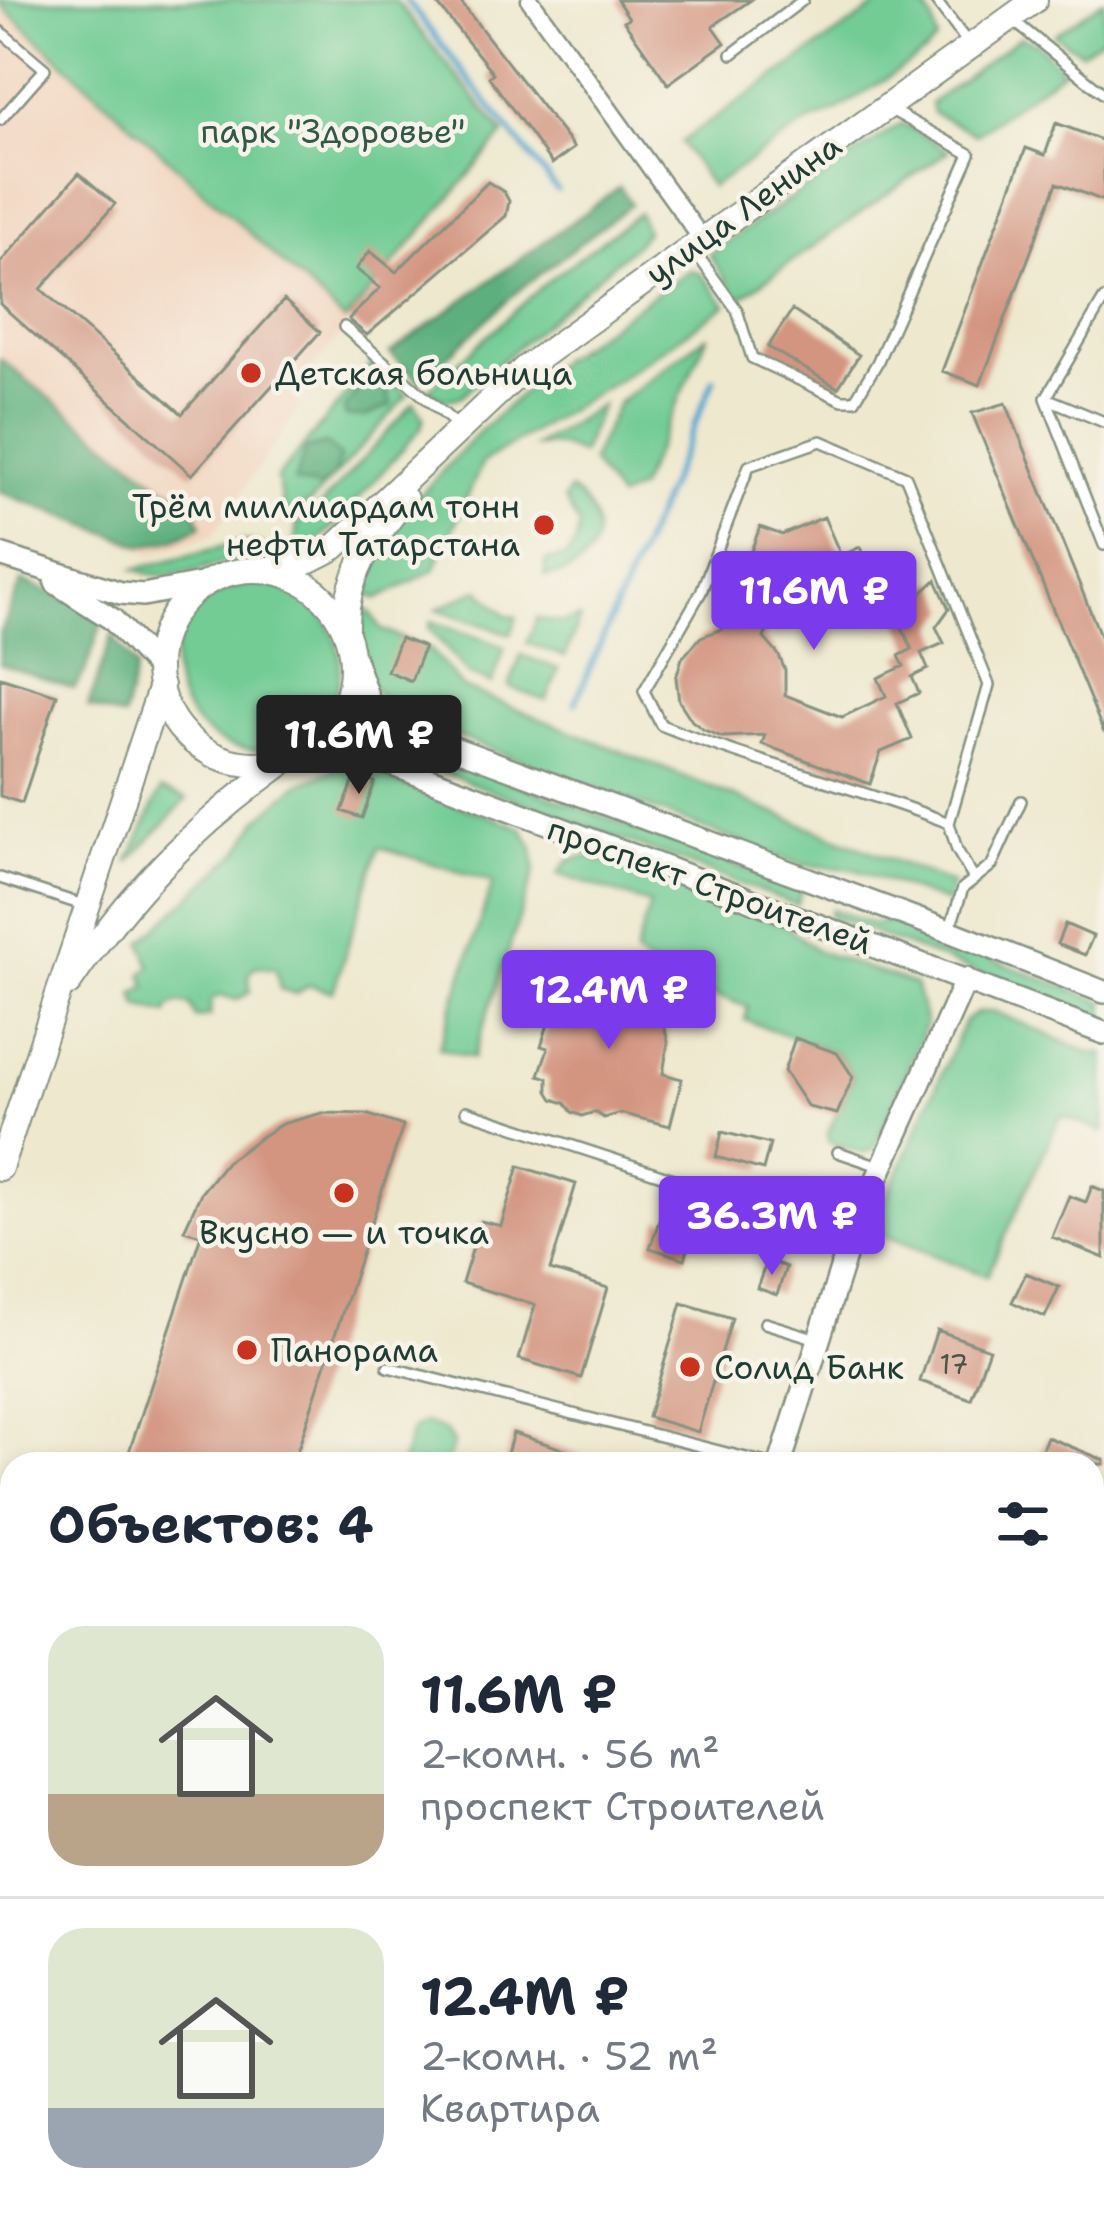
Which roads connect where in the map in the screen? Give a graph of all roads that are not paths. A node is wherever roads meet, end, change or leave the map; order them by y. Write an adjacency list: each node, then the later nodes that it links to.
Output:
1 (530, 0): 12 (street)
2 (803, 0): 8 (lane)
3 (935, 0): 7 (lane)
4 (1035, 0): 5 (main road, улица Ленина)
5 (1010, 18): 7 (main road, улица Ленина); 9 (lane)
6 (0, 31): 11 (lane)
7 (970, 46): 10 (main road, улица Ленина)
8 (732, 54)
9 (1104, 94)
10 (886, 107): 12 (main road, улица Ленина); 12 (lane)
11 (0, 119)
12 (697, 242): 17 (main road, улица Ленина)
13 (1104, 299): 15 (lane)
14 (344, 327): 17 (lane)
15 (1046, 398): 16 (lane); 18 (lane)
16 (1104, 422)
17 (460, 427): 20 (main road); 22 (main road)
18 (1104, 544)
19 (1, 555): 21 (street); 24 (street)
20 (265, 569): 21 (main road); 22 (main road)
21 (201, 584): 24 (main road)
22 (346, 629): 23 (main road)
23 (353, 656): 25 (main road); 31 (street, проспект Строителей)
24 (159, 676): 26 (main road); 32 (main road)
25 (312, 747): 26 (main road); 33 (street, проспект Строителей)
26 (284, 761): 37 (main road)
27 (1021, 801): 30 (lane)
28 (950, 824): 28 (lane); 30 (lane)
29 (0, 878): 32 (lane)
30 (974, 879): 34 (lane)
31 (822, 884): 33 (street); 34 (street, проспект Строителей)
32 (86, 906): 37 (main road)
33 (808, 922): 35 (street, проспект Строителей)
34 (950, 931): 36 (street, проспект Строителей)
35 (966, 979): 38 (street, проспект Строителей); 41 (street)
36 (1104, 992)
37 (51, 1009): 42 (main road)
38 (1104, 1033)
39 (466, 1111): 43 (lane)
40 (838, 1152): 41 (lane)
41 (882, 1167): 43 (street)
42 (0, 1168)
43 (851, 1237): 45 (street)
44 (765, 1323): 45 (lane)
45 (820, 1340): 48 (street)
46 (388, 1367): 47 (lane)
47 (723, 1452)
48 (784, 1452)

